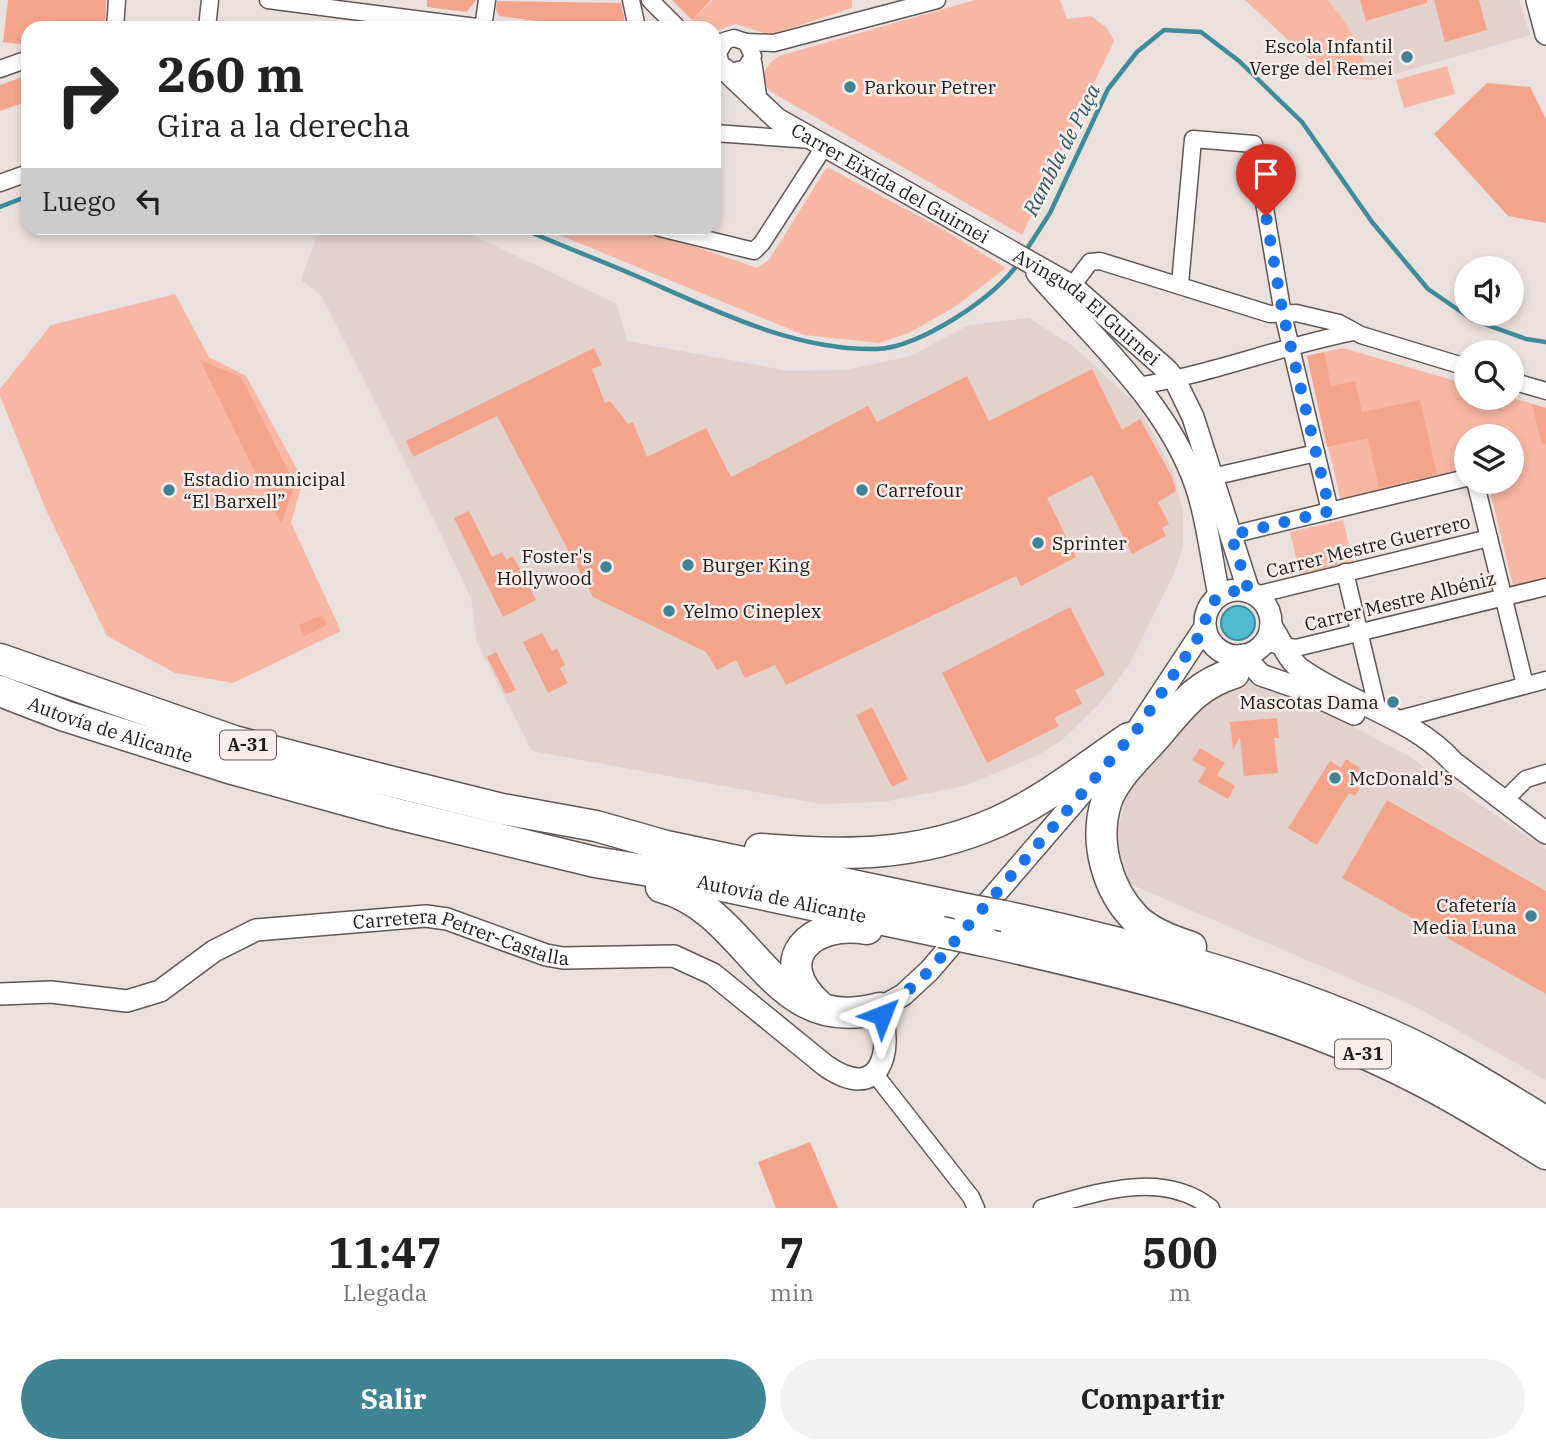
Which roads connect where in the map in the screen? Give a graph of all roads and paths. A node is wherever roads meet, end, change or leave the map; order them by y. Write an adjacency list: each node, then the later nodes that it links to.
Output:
1 (117, 0): 9 (street)
2 (209, 0): 10 (street)
3 (268, 0): 11 (street)
4 (487, 0): 12 (street)
5 (631, 0): 13 (street)
6 (650, 0): 14 (street)
7 (937, 0): 17 (street)
8 (1536, 0): 15 (street)
9 (116, 21)
10 (208, 21)
11 (430, 21)
12 (485, 21)
13 (636, 21)
14 (671, 21)
15 (1546, 34)
16 (746, 42): 17 (street); 18 (street); 22 (street)
17 (774, 43): 22 (street)
18 (721, 52)
19 (721, 56): 22 (street)
20 (721, 56): 24 (street, Carrer Eixida del Guirnei)
21 (21, 62): 23 (street)
22 (751, 62): 24 (street)
23 (0, 69)
24 (756, 99): 26 (street, Carrer Eixida del Guirnei)
25 (721, 134): 26 (street)
26 (818, 144): 29 (street); 30 (street, Carrer Eixida del Guirnei)
27 (21, 176): 28 (street)
28 (0, 183)
29 (689, 235)
30 (1029, 264): 32 (street, Avinguda El Guirnei); 39 (street, Avinguda El Guirnei)
31 (1180, 284): 32 (street); 33 (street); 33 (street)
32 (1072, 286): 37 (street, Avinguda El Guirnei)
33 (1283, 314): 34 (street); 35 (street)
34 (1354, 332): 35 (street); 36 (street)
35 (1291, 349): 37 (street); 41 (street)
36 (1454, 363)
37 (1175, 380): 39 (street); 42 (street, Avinguda El Guirnei)
38 (1524, 385): 40 (street)
39 (1138, 386): 51 (street, Avinguda El Guirnei)
40 (1546, 391)
41 (1316, 453): 42 (street); 45 (street)
42 (1212, 477): 46 (street, Avinguda El Guirnei)
43 (1454, 481): 45 (street)
44 (1478, 494): 47 (street)
45 (1330, 511): 46 (street)
46 (1231, 535): 50 (street, Avinguda El Guirnei)
47 (1489, 538): 48 (street, Carrer Mestre Guerrero); 52 (street)
48 (1345, 572): 50 (street, Carrer Mestre Guerrero); 54 (street)
49 (1546, 587): 52 (street, Carrer Mestre Albéniz)
50 (1253, 594): 51 (street); 55 (street)
51 (1219, 596): 53 (street)
52 (1504, 597): 54 (street, Carrer Mestre Albéniz); 60 (street)
53 (1205, 627): 58 (street); 62 (street)
54 (1359, 632): 56 (street, Carrer Mestre Albéniz); 63 (street)
55 (1267, 634): 56 (street); 58 (street)
56 (1285, 647): 63 (street)
57 (0, 659): 68 (highway, Autovía de Alicante / A-31)
58 (1236, 659): 62 (street); 65 (street); 73 (highway)
59 (1546, 680): 60 (street)
60 (1525, 685): 63 (street)
61 (0, 691): 70 (highway, Autovía de Alicante / A-31)
62 (1154, 707): 64 (street)
63 (1387, 716): 65 (street)
64 (1129, 738): 68 (highway); 74 (street)
65 (1453, 762): 67 (street)
66 (1546, 773): 67 (street)
67 (1505, 800): 69 (street)
68 (596, 826): 73 (highway, Autovía de Alicante / A-31, bridge)
69 (1546, 833)
70 (595, 863): 71 (highway, Autovía de Alicante / A-31); 75 (highway)
71 (941, 932): 75 (highway); 78 (highway, Autovía de Alicante / A-31, bridge)
72 (0, 994): 76 (street, Carretera Petrer-Castalla)
73 (1308, 1000): 77 (highway, Autovía de Alicante / A-31)
74 (880, 1008): 75 (highway); 76 (street)
75 (828, 1011)
76 (874, 1073): 79 (street)
77 (1546, 1122)
78 (1546, 1154)
79 (975, 1208)
80 (1042, 1208): 81 (street)
81 (1211, 1208)

